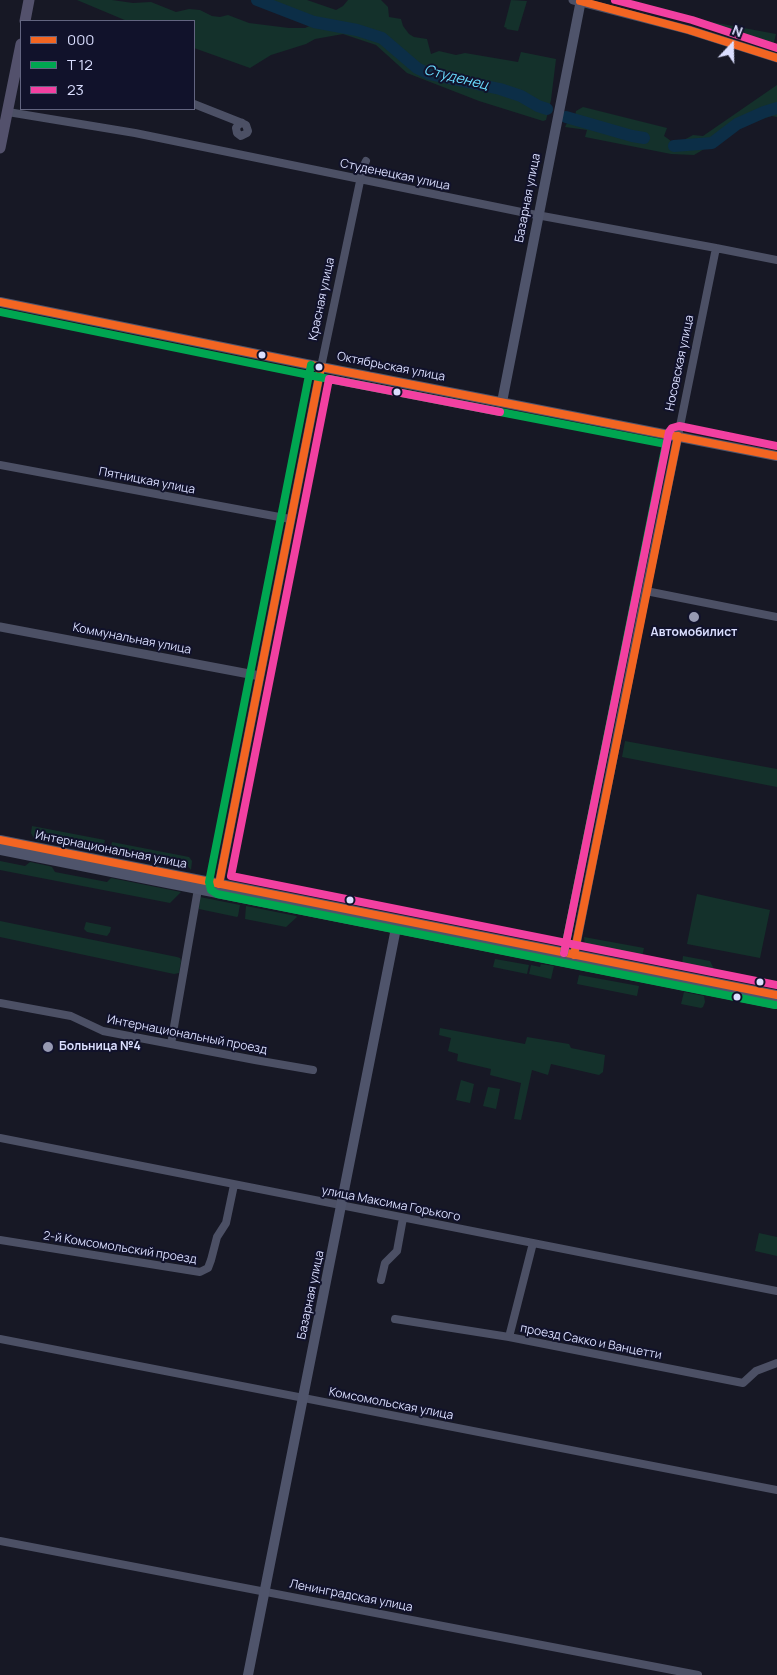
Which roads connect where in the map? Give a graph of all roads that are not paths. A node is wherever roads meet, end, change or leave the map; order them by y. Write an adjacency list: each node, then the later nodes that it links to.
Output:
1 (29, 0): 3 (main road)
2 (578, 0): 5 (street); 12 (main road, Базарная улица)
3 (25, 20)
4 (20, 48): 7 (main road)
5 (777, 58)
6 (195, 104): 8 (street)
7 (4, 112): 9 (main road); 11 (street, Студенецкая улица)
8 (242, 124)
9 (0, 148)
10 (366, 162): 11 (street, Красная улица)
11 (360, 180): 12 (street, Студенецкая улица); 16 (street, Красная улица)
12 (538, 215): 13 (street, Студенецкая улица); 17 (main road, Базарная улица)
13 (716, 248): 14 (street, Студенецкая улица); 18 (street, Носовская улица)
14 (777, 260)
15 (0, 302): 16 (main road, Октябрьская улица)
16 (321, 367): 17 (main road, Октябрьская улица); 21 (street, Красная улица)
17 (502, 402): 18 (main road, Октябрьская улица)
18 (678, 436): 19 (main road, Октябрьская улица); 22 (street, Носовская улица)
19 (777, 456)
20 (0, 465): 21 (street, Пятницкая улица)
21 (290, 519): 25 (street, Красная улица)
22 (646, 591): 23 (street); 31 (street, Носовская улица)
23 (777, 617)
24 (0, 627): 25 (street, Коммунальная улица)
25 (260, 676): 28 (street, Красная улица)
26 (0, 840): 28 (main road, Интернациональная улица)
27 (0, 850): 29 (main road, Интернациональная улица)
28 (218, 888): 29 (main road, Интернациональная улица); 30 (main road, Интернациональная улица)
29 (198, 889): 35 (street)
30 (397, 924): 31 (main road, Интернациональная улица); 39 (main road, Базарная улица)
31 (574, 959): 32 (main road, Интернациональная улица); 34 (main road, Интернациональная улица)
32 (777, 995)
33 (0, 1003): 35 (street, Интернациональный проезд)
34 (777, 1004)
35 (171, 1044): 36 (street, Интернациональный проезд)
36 (313, 1070)
37 (0, 1138): 38 (street, улица Максима Горького)
38 (234, 1184): 39 (street, улица Максима Горького); 41 (street, 2-й Комсомольский проезд)
39 (342, 1206): 40 (street, улица Максима Горького); 49 (main road, Базарная улица)
40 (403, 1218): 42 (street, улица Максима Горького); 43 (street)
41 (0, 1240)
42 (533, 1243): 44 (street, улица Максима Горького); 46 (street)
43 (381, 1280)
44 (777, 1291)
45 (395, 1319): 46 (street, проезд Сакко и Ванцетти)
46 (509, 1337): 48 (street, проезд Сакко и Ванцетти)
47 (0, 1339): 49 (street, Комсомольская улица)
48 (777, 1363)
49 (302, 1398): 50 (street, Комсомольская улица); 52 (main road, Базарная улица)
50 (777, 1490)
51 (0, 1541): 52 (street, Ленинградская улица)
52 (265, 1591): 53 (main road, Базарная улица); 54 (street, Ленинградская улица)
53 (248, 1675)
54 (698, 1675)

